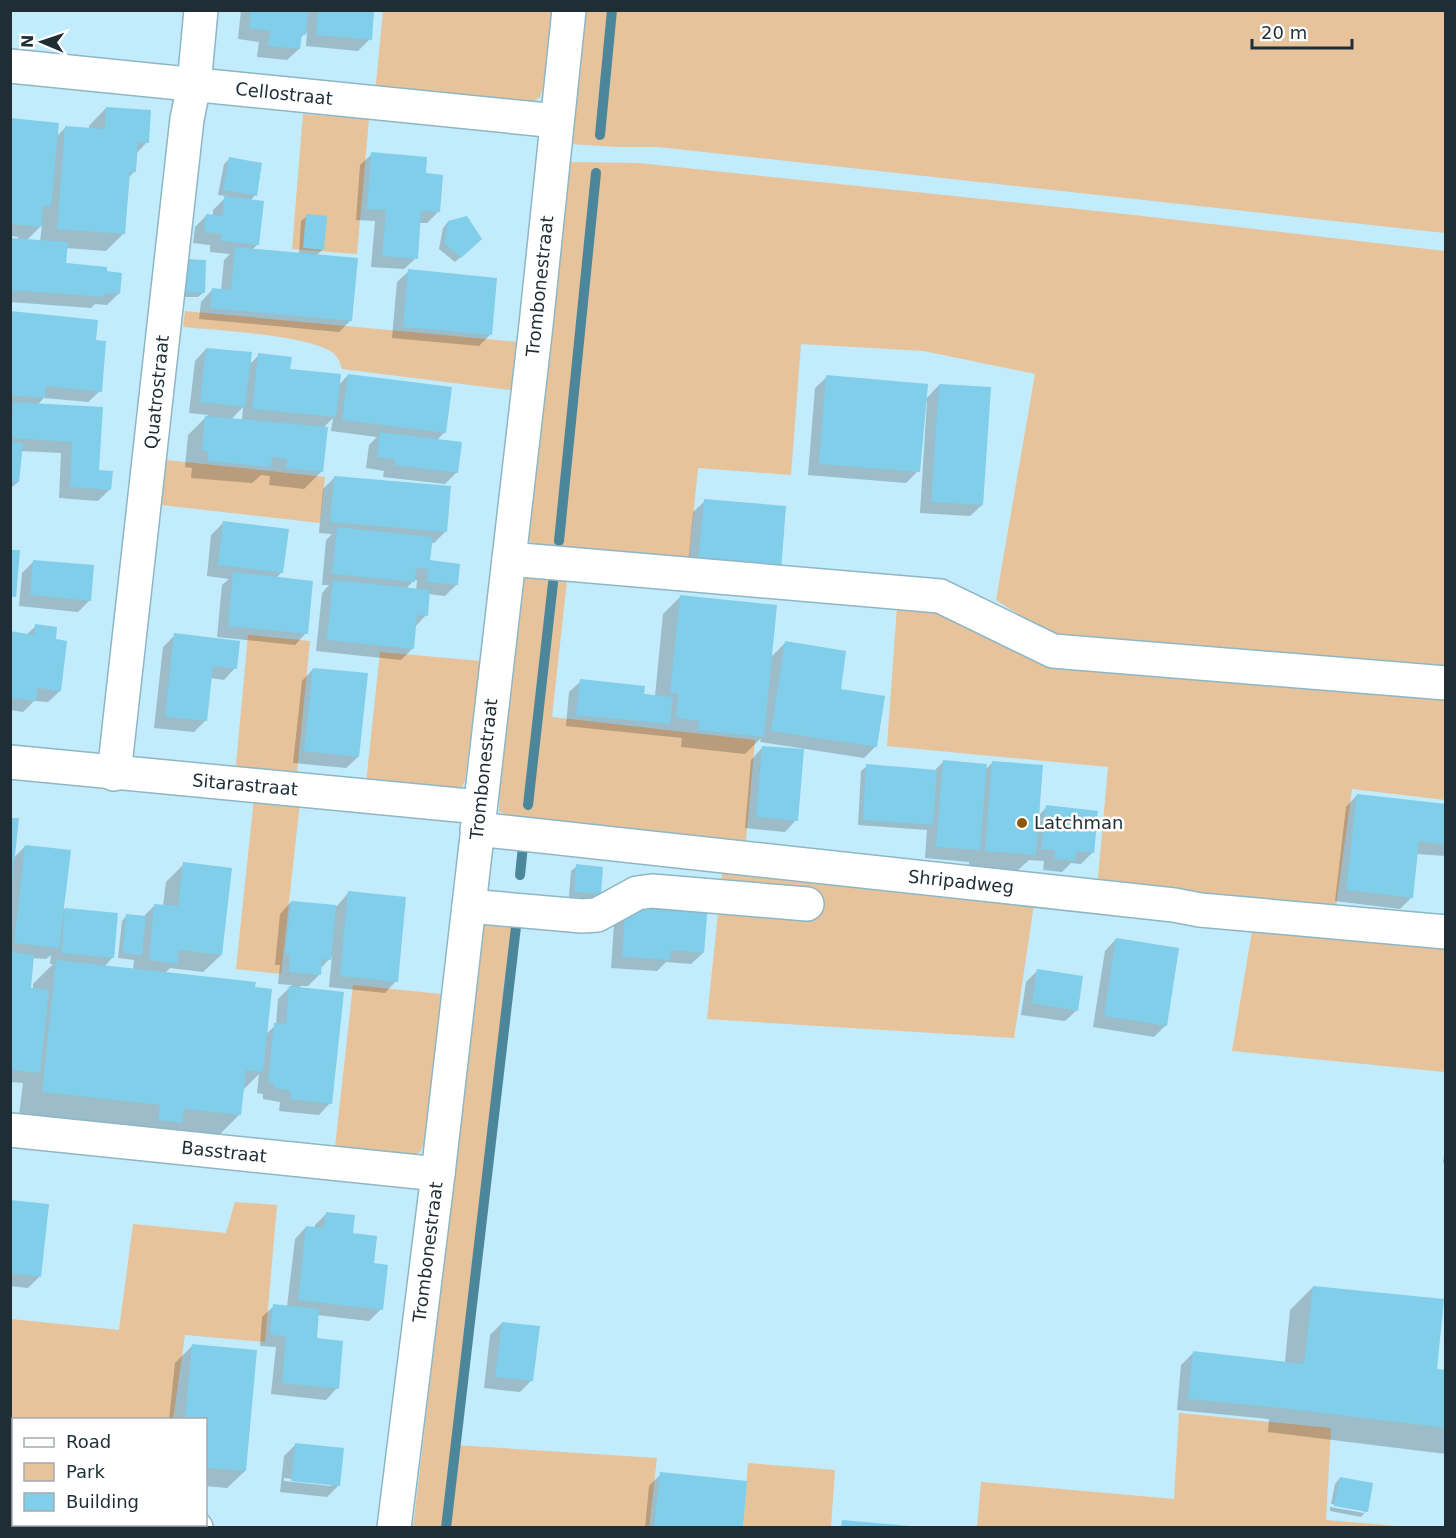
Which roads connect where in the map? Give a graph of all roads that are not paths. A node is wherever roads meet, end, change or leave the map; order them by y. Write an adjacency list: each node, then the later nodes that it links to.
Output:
1 (201, 10): 4 (street, Quatrostraat)
2 (569, 10): 5 (street, Trombonestraat)
3 (10, 66): 4 (street, Cellostraat)
4 (194, 85): 5 (street, Cellostraat); 9 (street, Quatrostraat)
5 (557, 121): 6 (street, Trombonestraat)
6 (509, 559): 7 (street); 10 (street, Trombonestraat)
7 (1446, 683)
8 (10, 762): 9 (street, Sitarastraat)
9 (114, 774): 10 (street, Sitarastraat)
10 (478, 818): 12 (street, Trombonestraat); 13 (street, Shripadweg)
11 (807, 904): 12 (street)
12 (469, 906): 15 (street, Trombonestraat)
13 (1446, 932)
14 (10, 1130): 15 (street, Basstraat)
15 (438, 1174): 16 (street, Trombonestraat)
16 (394, 1527)

